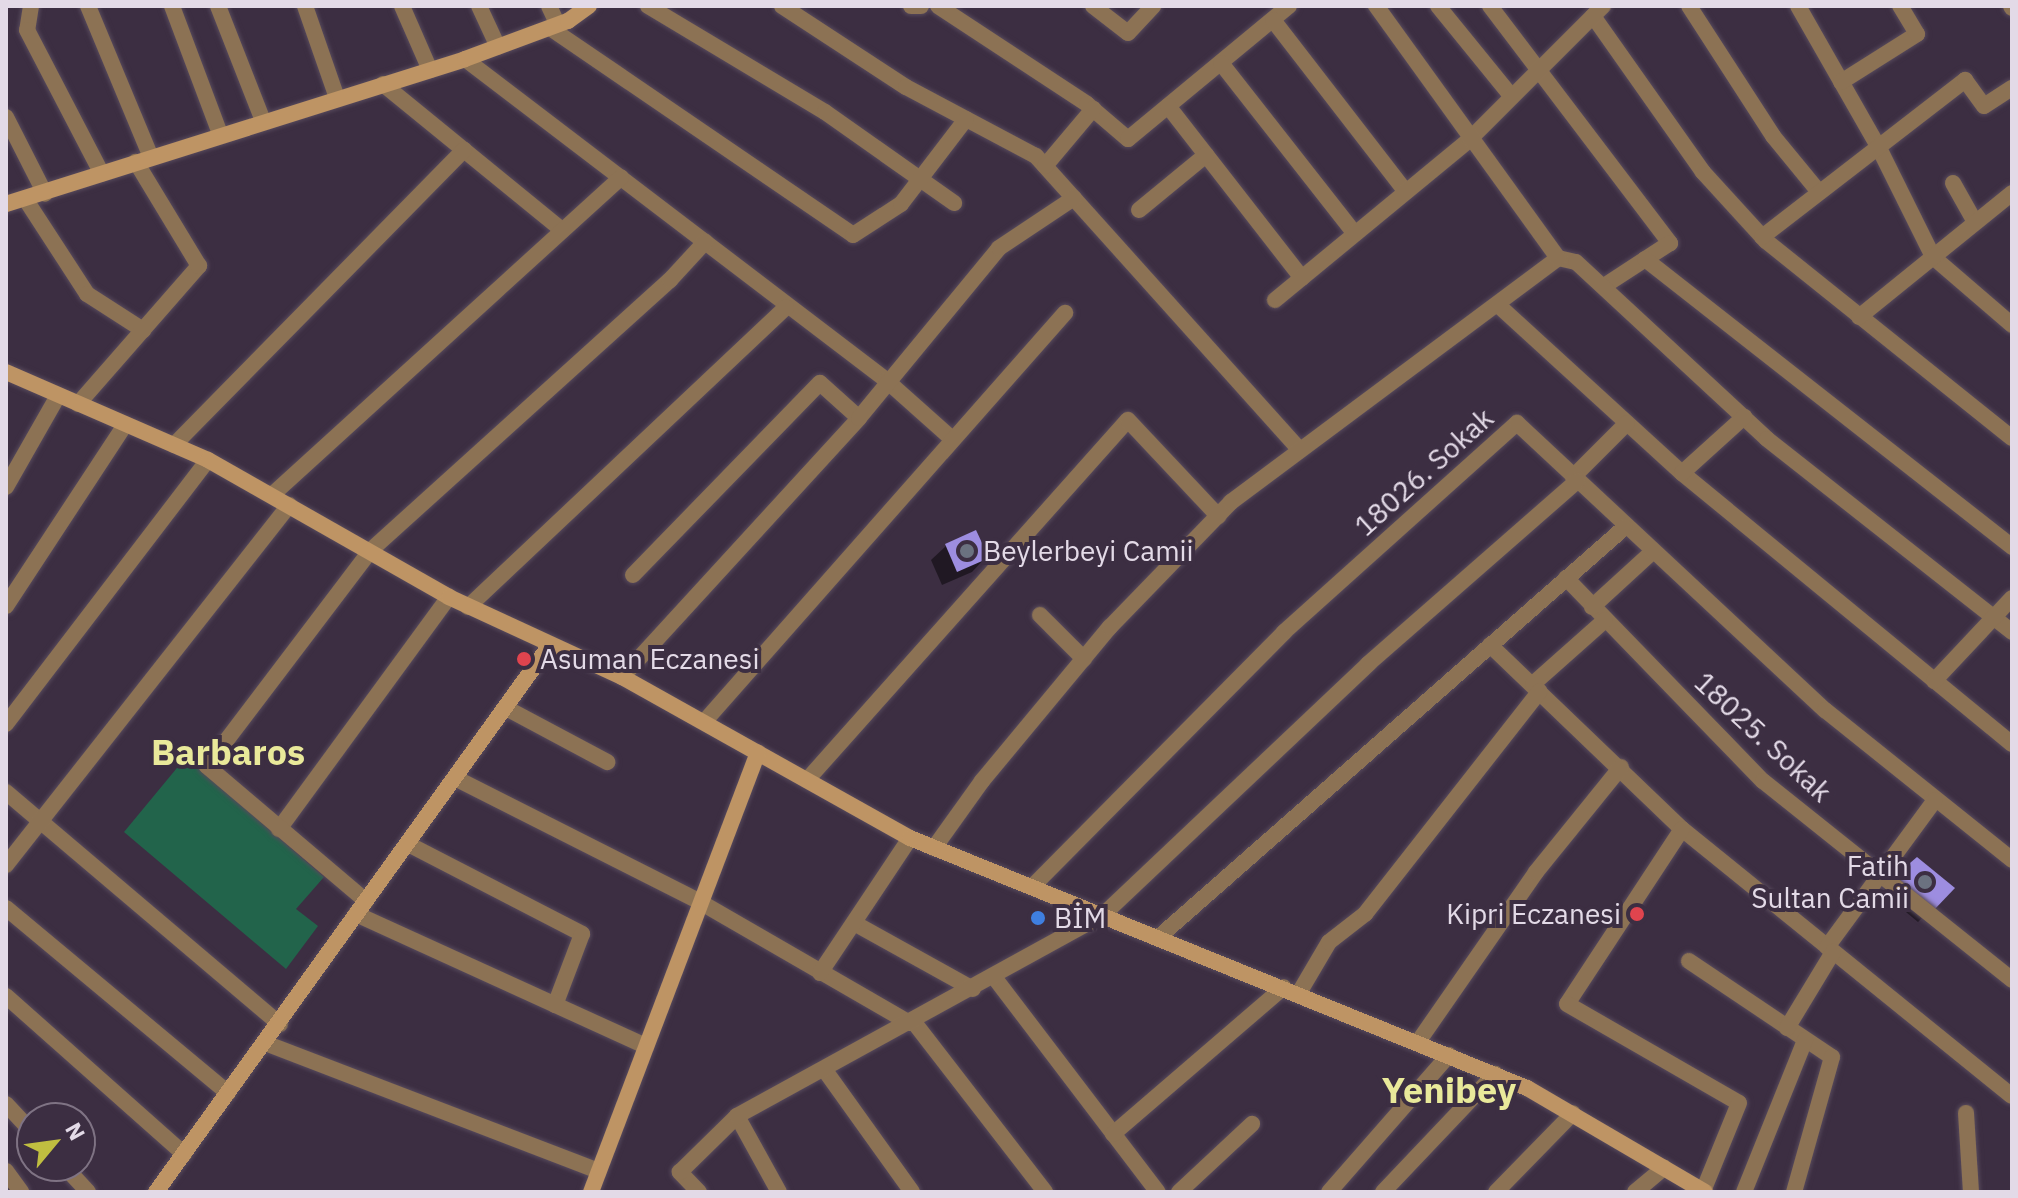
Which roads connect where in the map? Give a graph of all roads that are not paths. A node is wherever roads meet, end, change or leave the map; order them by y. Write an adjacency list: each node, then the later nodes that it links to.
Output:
1 (31, 6): 49 (street)
2 (88, 6): 47 (street)
3 (172, 6): 42 (street)
4 (218, 6): 41 (street)
5 (305, 6): 36 (street)
6 (402, 6): 30 (street)
7 (479, 6): 27 (street)
8 (549, 6): 26 (street)
9 (589, 6): 26 (main road)
10 (648, 6): 51 (street)
11 (782, 6): 40 (street)
12 (911, 6): 13 (street)
13 (921, 6)
14 (938, 6): 38 (street)
15 (1093, 6): 16 (street)
16 (1153, 6)
17 (1289, 6): 25 (street)
18 (1376, 6): 43 (street)
19 (1438, 6): 35 (street)
20 (1689, 6): 54 (street)
21 (1798, 6): 32 (street)
22 (1900, 6): 32 (street)
23 (1496, 8): 31 (street)
24 (1598, 11): 31 (street); 65 (street)
25 (1273, 20): 29 (street); 53 (street)
26 (554, 27): 27 (main road); 51 (street)
27 (498, 47): 28 (main road)
28 (465, 59): 30 (main road); 50 (street)
29 (1221, 63): 37 (street); 64 (street)
30 (430, 70): 33 (main road)
31 (1539, 70): 35 (street); 69 (street)
32 (1841, 82): 44 (street)
33 (383, 84): 36 (main road); 45 (street)
34 (2012, 88): 44 (street)
35 (1512, 97): 43 (street)
36 (337, 98): 41 (main road)
37 (1168, 106): 38 (street); 46 (street)
38 (1093, 109): 48 (street)
39 (6, 117): 56 (street)
40 (966, 119): 48 (street); 51 (street)
41 (263, 121): 42 (main road)
42 (220, 134): 47 (main road)
43 (1470, 139): 53 (street); 68 (street)
44 (1878, 146): 54 (street); 67 (street)
45 (464, 150): 63 (street); 89 (street)
46 (1206, 155): 61 (street); 70 (street)
47 (144, 159): 49 (main road); 78 (street)
48 (1045, 166): 57 (street)
49 (102, 174): 56 (main road)
50 (621, 177): 63 (street); 66 (street)
51 (920, 179): 59 (street)
52 (1953, 183): 62 (street)
53 (1406, 192): 64 (street)
54 (1819, 192): 65 (street)
55 (2012, 193): 62 (street)
56 (45, 194): 58 (main road)
57 (1074, 198): 80 (street); 90 (street)
58 (26, 200): 60 (main road); 78 (street)
59 (954, 203)
60 (6, 204)
61 (1139, 210)
62 (1975, 222): 67 (street)
63 (561, 229): 95 (street)
64 (1355, 234): 70 (street)
65 (1762, 237): 76 (street)
66 (705, 242): 74 (street); 100 (street)
67 (1933, 257): 76 (street); 77 (street)
68 (1558, 258): 71 (street); 73 (street)
69 (1645, 259): 71 (street); 99 (street)
70 (1302, 278): 72 (street)
71 (1604, 286): 83 (street)
72 (1275, 300)
73 (1498, 305): 85 (street); 90 (street)
74 (786, 307): 80 (street); 107 (street)
75 (1065, 313): 87 (street)
76 (1859, 317): 88 (street)
77 (2012, 325)
78 (143, 330): 82 (street)
79 (6, 372): 81 (main road)
80 (886, 380): 84 (street); 87 (street)
81 (58, 396): 82 (main road); 94 (street)
82 (78, 404): 86 (main road)
83 (1744, 417): 92 (street); 110 (street)
84 (859, 418): 102 (street); 116 (street)
85 (1627, 423): 92 (street); 93 (street)
86 (125, 425): 89 (main road); 106 (street)
87 (951, 438): 120 (street)
88 (2012, 438)
89 (174, 445): 91 (main road)
90 (1300, 450): 97 (street)
91 (208, 460): 95 (main road); 121 (street)
92 (1682, 473): 117 (street)
93 (1575, 479): 98 (street, 18026. Sokak); 139 (street, 18026. Sokak); 143 (street)
94 (6, 487)
95 (272, 495): 96 (main road)
96 (289, 505): 100 (main road); 130 (street)
97 (1218, 516): 115 (street); 127 (street)
98 (1625, 527): 101 (street, 18026. Sokak); 103 (street)
99 (2012, 547)
100 (371, 550): 104 (main road); 131 (street)
101 (1652, 552): 108 (street); 129 (street, 18026. Sokak)
102 (633, 575)
103 (1566, 578): 108 (street, 18025. Sokak); 114 (street)
104 (449, 597): 107 (main road); 131 (street)
105 (2012, 598): 110 (street)
106 (6, 606)
107 (468, 607): 113 (main road)
108 (1592, 607): 111 (street, 18025. Sokak)
109 (1040, 615): 115 (street)
110 (1996, 619): 112 (street); 117 (street)
111 (1605, 620): 118 (street); 138 (street, 18025. Sokak)
112 (2012, 632)
113 (550, 645): 116 (main road); 119 (main road)
114 (1490, 645): 118 (street); 145 (street)
115 (1084, 659): 135 (street)
116 (622, 677): 120 (main road)
117 (1934, 681): 122 (street)
118 (1536, 688): 125 (street); 152 (street)
119 (506, 708): 124 (street); 126 (main road)
120 (704, 722): 123 (main road)
121 (6, 724)
122 (2012, 744)
123 (758, 753): 127 (main road); 140 (main road)
124 (607, 762)
125 (1621, 767): 132 (street); 159 (street)
126 (455, 778): 134 (main road); 140 (street)
127 (807, 780): 133 (main road)
128 (6, 792): 130 (street)
129 (1935, 800): 136 (street, 18026. Sokak); 138 (street)
130 (44, 823): 137 (street); 156 (street)
131 (279, 829): 142 (street)
132 (1682, 829): 146 (street); 189 (street)
133 (910, 838): 135 (main road); 144 (street)
134 (408, 844): 142 (main road); 154 (street)
135 (934, 848): 139 (main road)
136 (2012, 860)
137 (6, 865)
138 (1882, 876): 146 (street); 150 (street, 18025. Sokak)
139 (1033, 886): 143 (main road)
140 (700, 902): 148 (street); 161 (main road)
141 (6, 908): 165 (street)
142 (361, 908): 154 (street); 156 (main road)
143 (1104, 914): 145 (main road); 149 (street)
144 (854, 923): 148 (street); 151 (street)
145 (1160, 936): 152 (main road)
146 (1830, 950): 157 (street); 166 (street)
147 (1689, 961): 157 (street)
148 (820, 973): 155 (street)
149 (994, 977): 151 (street); 171 (street)
150 (2012, 980)
151 (973, 989): 155 (street)
152 (1292, 990): 159 (main road); 171 (street)
153 (6, 996): 172 (street)
154 (555, 1005): 161 (street)
155 (912, 1022): 163 (street); 182 (street)
156 (280, 1024): 160 (main road)
157 (1787, 1028): 158 (street)
158 (1805, 1040): 190 (street); 191 (street)
159 (1418, 1042): 162 (main road)
160 (265, 1043): 165 (main road); 175 (street)
161 (644, 1045): 175 (main road)
162 (1449, 1055): 164 (main road); 185 (street)
163 (824, 1069): 169 (street); 181 (street)
164 (1495, 1074): 167 (main road); 186 (street)
165 (228, 1093): 172 (main road)
166 (2012, 1096)
167 (1573, 1113): 173 (main road); 187 (street)
168 (1966, 1113): 192 (street)
169 (737, 1116): 179 (street); 180 (street)
170 (1252, 1124): 184 (street)
171 (1113, 1134): 183 (street)
172 (184, 1154): 176 (main road)
173 (1664, 1168): 188 (street); 189 (main road)
174 (6, 1171): 177 (street)
175 (598, 1171): 178 (main road)
176 (161, 1191)
177 (21, 1192)
178 (591, 1192)
179 (699, 1192)
180 (779, 1192)
181 (912, 1192)
182 (1045, 1192)
183 (1158, 1192)
184 (1179, 1192)
185 (1329, 1192)
186 (1383, 1192)
187 (1496, 1192)
188 (1635, 1192)
189 (1704, 1192)
190 (1744, 1192)
191 (1794, 1192)
192 (1971, 1192)

